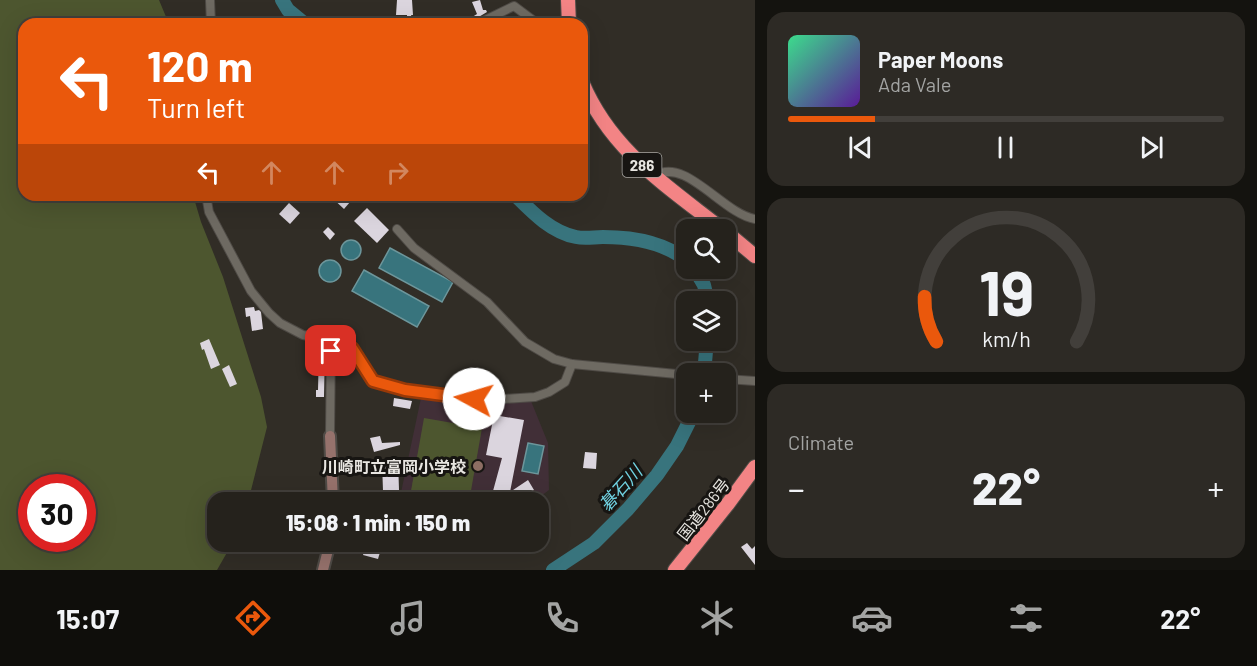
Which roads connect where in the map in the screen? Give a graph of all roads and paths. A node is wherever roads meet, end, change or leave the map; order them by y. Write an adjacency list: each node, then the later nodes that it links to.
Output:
1 (210, 0): 3 (street)
2 (568, 0): 6 (highway)
3 (210, 18)
4 (489, 18): 5 (street)
5 (530, 18)
6 (569, 18)
7 (588, 94): 8 (highway, 286)
8 (655, 176): 10 (highway, 286); 11 (street)
9 (207, 201): 15 (street)
10 (709, 219)
11 (754, 219)
12 (397, 230): 16 (street)
13 (736, 241): 14 (highway, 286)
14 (754, 256)
15 (331, 341): 16 (street); 20 (street)
16 (572, 364): 17 (street)
17 (676, 374)
18 (736, 380): 19 (street)
19 (754, 381)
20 (330, 436): 22 (street)
21 (754, 468): 25 (highway, 国道286号)
22 (333, 492)
23 (328, 552): 24 (street)
24 (323, 570)
25 (675, 570)

